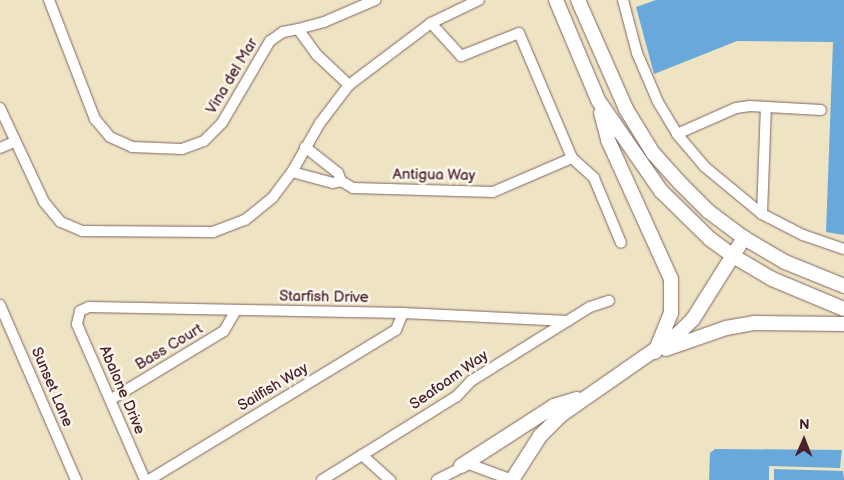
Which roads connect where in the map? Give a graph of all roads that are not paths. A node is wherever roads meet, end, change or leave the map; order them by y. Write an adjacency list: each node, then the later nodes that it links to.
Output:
1 (50, 0): 8 (street, Vina del Mar)
2 (374, 0): 8 (street, Vina del Mar)
3 (479, 0): 7 (street)
4 (556, 0): 10 (main road)
5 (578, 0): 24 (main road)
6 (623, 0): 14 (street)
7 (430, 23): 9 (street); 18 (street)
8 (298, 29): 9 (street)
9 (349, 84): 16 (street)
10 (598, 100): 27 (main road); 37 (main road)
11 (0, 108): 15 (street)
12 (766, 108): 13 (street); 14 (street); 23 (street)
13 (821, 110)
14 (677, 134): 23 (street)
15 (14, 142): 17 (street); 20 (street)
16 (305, 147): 19 (street); 20 (street)
17 (0, 148)
18 (572, 158): 22 (street, Antigua Way); 25 (street)
19 (331, 168): 21 (street); 22 (street)
20 (292, 172): 21 (street, Antigua Way)
21 (324, 180): 22 (street, Antigua Way)
22 (341, 181)
23 (762, 214): 26 (street)
24 (744, 238): 27 (main road); 28 (main road)
25 (621, 243)
26 (844, 249)
27 (733, 256): 31 (main road); 37 (main road)
28 (844, 286)
29 (609, 301): 35 (street, Seafoam Way)
30 (0, 305): 42 (street, Sunset Lane)
31 (844, 309)
32 (236, 310): 33 (street, Starfish Drive); 34 (street, Starfish Drive); 39 (street, Bass Court)
33 (80, 311): 39 (street, Abalone Drive)
34 (403, 313): 35 (street, Starfish Drive); 44 (street, Sailfish Way)
35 (568, 321): 40 (street, Seafoam Way)
36 (844, 324): 37 (main road)
37 (656, 352): 38 (main road)
38 (590, 395): 41 (main road); 48 (main road)
39 (110, 400): 43 (street, Abalone Drive)
40 (362, 455): 45 (street, Seafoam Way); 46 (street)
41 (460, 466): 47 (street); 48 (street)
42 (76, 480)
43 (145, 480)
44 (149, 480)
45 (322, 480)
46 (390, 480)
47 (437, 480)
48 (512, 480)

